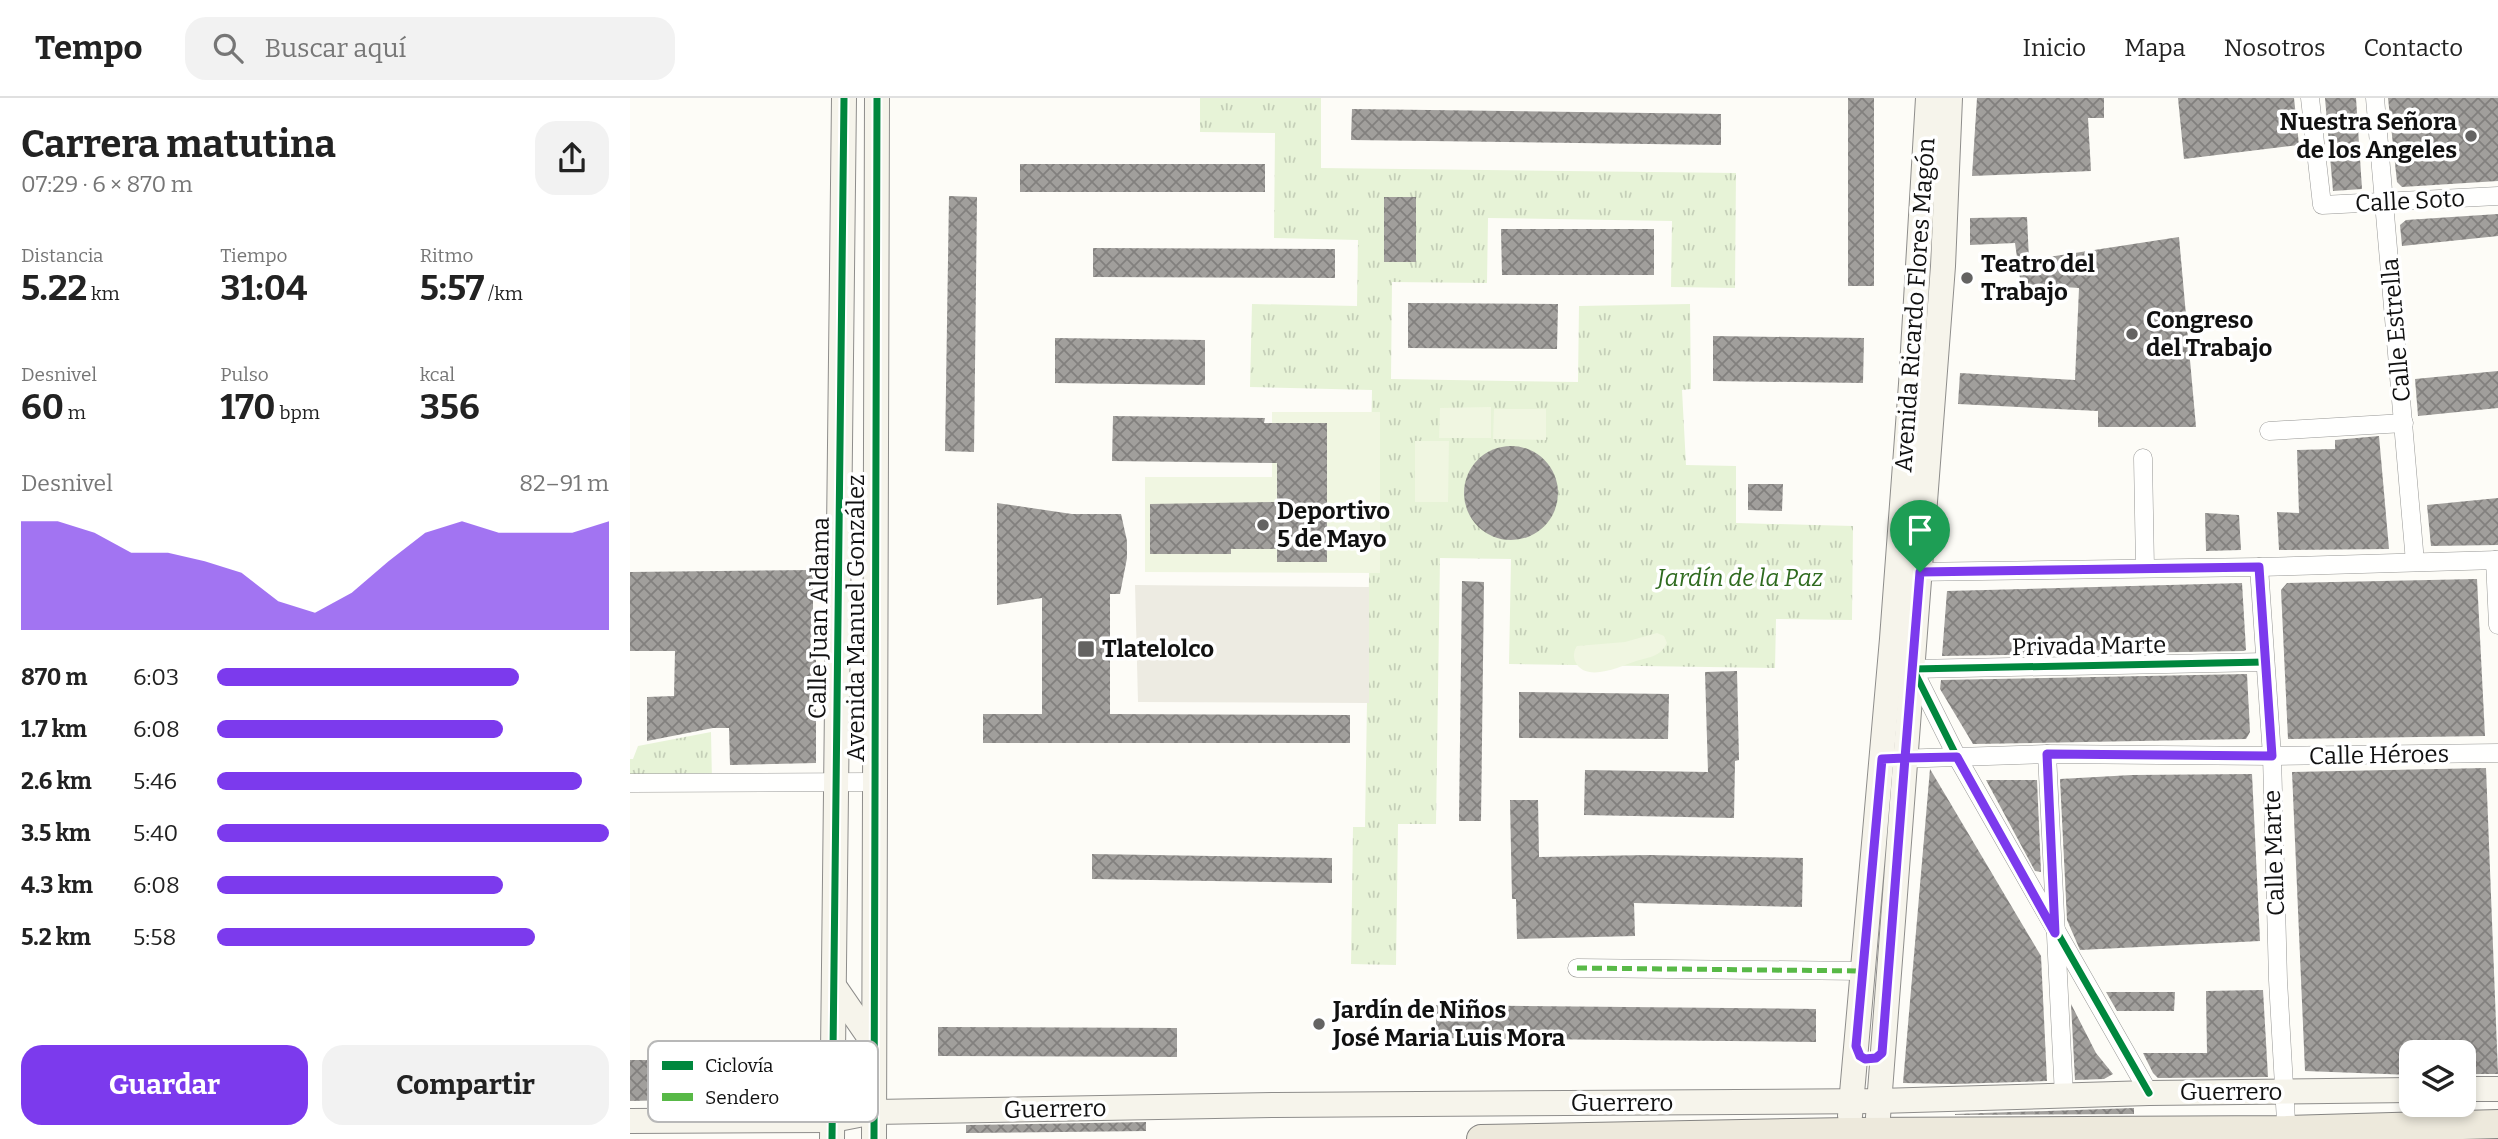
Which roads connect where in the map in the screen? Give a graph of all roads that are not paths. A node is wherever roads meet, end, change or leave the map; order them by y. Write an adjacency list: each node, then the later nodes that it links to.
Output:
1 (844, 98): 13 (main road, Calle Juan Aldama)
2 (877, 98): 12 (main road, Avenida Manuel González)
3 (1928, 98): 19 (main road, Avenida Ricardo Flores Magón)
4 (1950, 98): 19 (main road, Avenida Ricardo Flores Magón)
5 (2310, 98): 8 (street, Calle Soto)
6 (2375, 98): 8 (street, Calle Estrella)
7 (2498, 196): 8 (street, Calle Soto)
8 (2385, 202): 9 (street, Calle Estrella)
9 (2404, 423): 10 (street); 16 (street, Calle Estrella)
10 (2269, 431)
11 (2143, 458): 18 (street)
12 (876, 462): 13 (main road); 14 (main road, Avenida Manuel González)
13 (840, 504): 14 (main road); 28 (main road, Calle Juan Aldama)
14 (876, 530): 29 (main road, Avenida Manuel González)
15 (2497, 560): 16 (street); 20 (street)
16 (2415, 562): 17 (street)
17 (2259, 567): 18 (street); 21 (street, Calle Marte)
18 (2145, 568): 19 (street)
19 (1909, 572): 22 (main road, Avenida Ricardo Flores Magón); 27 (main road, Avenida Ricardo Flores Magón)
20 (2498, 625)
21 (2266, 662): 22 (street, Privada Marte); 25 (street, Calle Marte)
22 (1913, 669): 26 (street); 27 (main road, Avenida Ricardo Flores Magón)
23 (2498, 753): 25 (street, Calle Héroes)
24 (2047, 754): 25 (street, Calle Héroes); 26 (street, Calle Héroes); 31 (street)
25 (2272, 756): 43 (street, Calle Marte)
26 (1957, 757): 27 (street, Calle Héroes); 31 (street)
27 (1893, 759): 33 (main road, Avenida Ricardo Flores Magón); 39 (main road, Avenida Ricardo Flores Magón)
28 (836, 782): 29 (street); 30 (street); 34 (main road, Calle Juan Aldama)
29 (875, 782): 37 (main road, Avenida Manuel González)
30 (630, 783)
31 (2055, 933): 44 (street); 45 (street)
32 (1577, 968): 33 (street)
33 (1863, 971): 38 (main road, Avenida Ricardo Flores Magón)
34 (834, 986): 35 (main road, Calle Juan Aldama); 36 (main road)
35 (833, 1041)
36 (872, 1041)
37 (874, 1041)
38 (1856, 1046): 39 (main road); 46 (main road, Avenida Ricardo Flores Magón)
39 (1882, 1053): 47 (main road, Avenida Ricardo Flores Magón)
40 (2476, 1089): 41 (main road)
41 (2498, 1089)
42 (2399, 1090): 43 (main road, Guerrero)
43 (2284, 1092): 44 (main road, Guerrero); 55 (street, Calle Marte)
44 (2149, 1093): 45 (main road, Guerrero)
45 (2064, 1096): 47 (main road, Guerrero)
46 (1851, 1101): 47 (main road, Guerrero); 48 (main road, Guerrero); 57 (main road, Avenida Ricardo Flores Magón)
47 (1879, 1101): 58 (main road, Avenida Ricardo Flores Magón)
48 (878, 1112)
49 (630, 1121): 50 (main road, Guerrero)
50 (648, 1122)
51 (655, 1122): 54 (main road, Guerrero)
52 (849, 1122): 54 (main road, Guerrero)
53 (2498, 1124): 55 (main road, Guerrero)
54 (832, 1129)
55 (2287, 1134): 56 (main road, Guerrero)
56 (2173, 1135): 59 (main road, Guerrero)
57 (1848, 1136): 58 (main road, Guerrero); 60 (main road, Guerrero)
58 (1876, 1136): 59 (main road, Guerrero)
59 (2065, 1136)
60 (1481, 1139)

